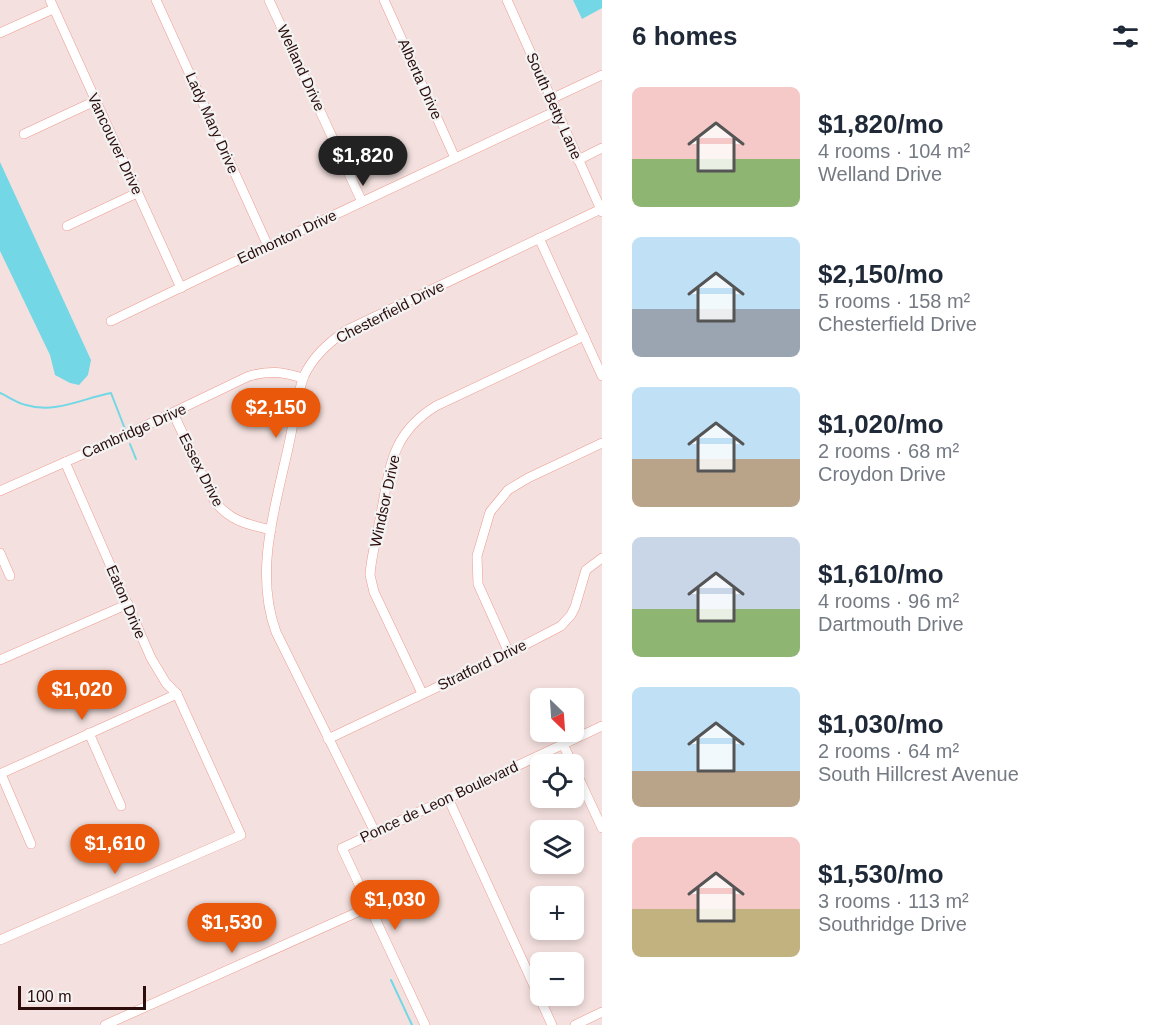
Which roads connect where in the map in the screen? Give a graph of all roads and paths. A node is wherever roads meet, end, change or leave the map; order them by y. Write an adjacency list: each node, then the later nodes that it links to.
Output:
1 (156, 0): 20 (street, Lady Mary Drive)
2 (269, 0): 16 (street, Welland Drive)
3 (384, 0): 13 (street, Alberta Drive)
4 (507, 0): 8 (street, South Betty Lane)
5 (52, 4): 6 (street); 9 (street, Vancouver Drive)
6 (0, 33)
7 (602, 75): 8 (street)
8 (551, 99): 10 (street, South Betty Lane)
9 (95, 101): 11 (street); 15 (street, Vancouver Drive)
10 (556, 111): 13 (street, Edmonton Drive); 14 (street, South Betty Lane)
11 (24, 134)
12 (602, 148): 14 (street)
13 (455, 158): 16 (street, Edmonton Drive)
14 (578, 160): 17 (street, South Betty Lane)
15 (137, 193): 18 (street); 21 (street, Vancouver Drive)
16 (362, 202): 20 (street, Edmonton Drive)
17 (601, 210): 19 (street, Chesterfield Drive)
18 (67, 226)
19 (539, 238): 23 (street); 25 (street, Chesterfield Drive)
20 (268, 246): 21 (street, Edmonton Drive)
21 (181, 288): 22 (street, Edmonton Drive)
22 (111, 321)
23 (584, 336): 24 (street); 37 (street, Windsor Drive)
24 (602, 376)
25 (303, 378): 26 (street, Cambridge Drive); 30 (street, Chesterfield Drive)
26 (173, 414): 28 (street, Cambridge Drive); 30 (street, Essex Drive)
27 (602, 443): 35 (street)
28 (65, 462): 29 (street, Cambridge Drive); 34 (street, Eaton Drive)
29 (0, 491)
30 (271, 530): 41 (street, Chesterfield Drive)
31 (0, 553): 33 (street)
32 (602, 558): 35 (street, Stratford Drive)
33 (10, 576)
34 (128, 604): 36 (street); 38 (street, Eaton Drive)
35 (509, 653): 37 (street, Stratford Drive)
36 (0, 660)
37 (422, 693): 41 (street, Stratford Drive)
38 (177, 694): 40 (street); 50 (street, Eaton Drive)
39 (602, 726): 42 (street, Ponce de Leon Boulevard)
40 (88, 733): 43 (street); 45 (street)
41 (328, 739): 47 (street, Chesterfield Drive)
42 (563, 744): 44 (street, Ponce de Leon Boulevard); 46 (street)
43 (0, 774): 48 (street)
44 (448, 798): 47 (street, Ponce de Leon Boulevard); 54 (street)
45 (121, 806)
46 (602, 828)
47 (375, 831): 49 (street, Ponce de Leon Boulevard)
48 (31, 844)
49 (369, 907): 52 (street); 53 (street)
50 (0, 940)
51 (602, 1012): 55 (street)
52 (105, 1025)
53 (425, 1025)
54 (552, 1025)
55 (575, 1025)

